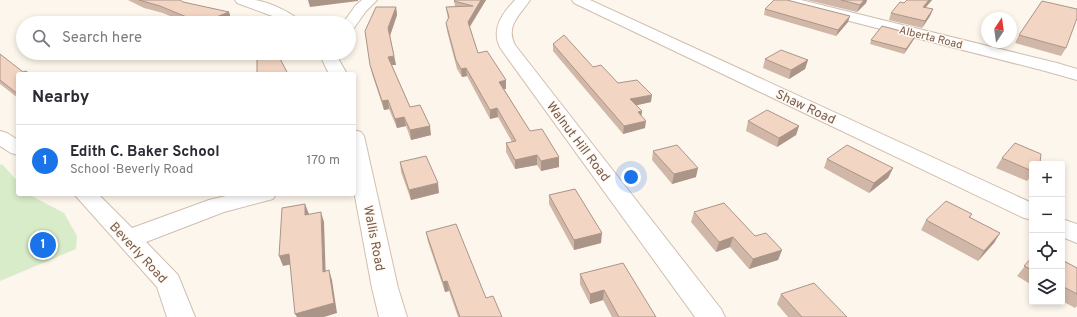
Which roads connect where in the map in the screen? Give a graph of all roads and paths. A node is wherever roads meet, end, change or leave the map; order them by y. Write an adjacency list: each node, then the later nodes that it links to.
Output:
1 (242, 0): 6 (street)
2 (370, 0): 7 (street)
3 (523, 0): 23 (street, Walnut Hill Road)
4 (579, 0): 17 (street, Shaw Road)
5 (784, 0): 10 (street, Alberta Road)
6 (283, 16)
7 (355, 16)
8 (331, 60): 9 (street)
9 (337, 72)
10 (1077, 75)
11 (0, 137): 12 (street)
12 (16, 148)
13 (356, 156): 14 (street, Wallis Road)
14 (358, 176): 22 (street, Wallis Road)
15 (87, 196): 20 (street, Beverly Road)
16 (258, 196): 20 (street)
17 (1029, 211)
18 (1065, 228): 19 (street)
19 (1077, 234)
20 (129, 239): 21 (street, Beverly Road)
21 (181, 317)
22 (393, 317)
23 (711, 317)

